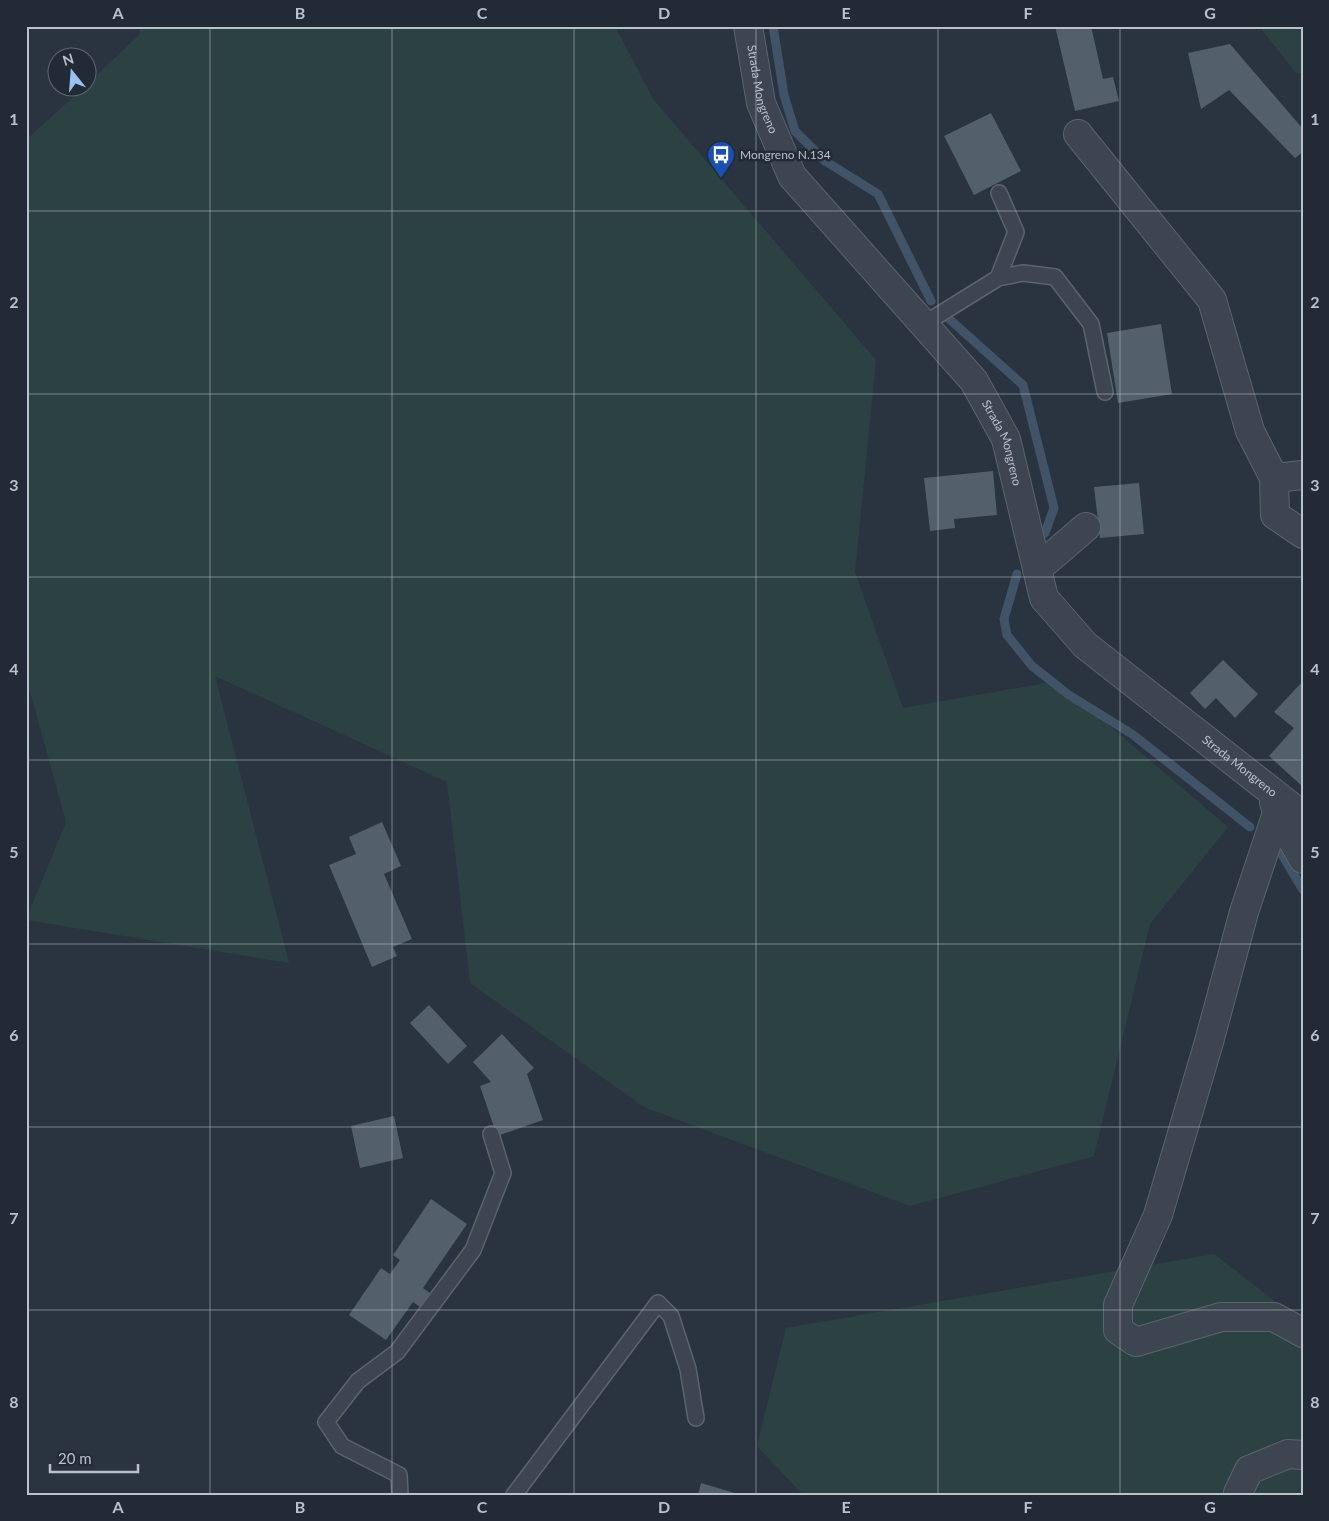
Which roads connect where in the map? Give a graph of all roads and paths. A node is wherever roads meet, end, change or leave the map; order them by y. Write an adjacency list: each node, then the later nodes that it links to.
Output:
1 (748, 26): 5 (street, Strada Mongreno)
2 (1078, 134): 8 (street)
3 (999, 193): 4 (lane)
4 (998, 278): 5 (lane); 6 (lane)
5 (924, 324): 11 (street, Strada Mongreno)
6 (1105, 392)
7 (1303, 475): 8 (street)
8 (1274, 478): 10 (street)
9 (1086, 527): 11 (street)
10 (1303, 534)
11 (1037, 569): 12 (street, Strada Mongreno)
12 (1284, 807): 13 (street); 15 (street)
13 (1303, 859)
14 (491, 1134): 18 (lane)
15 (1303, 1333)
16 (696, 1418): 19 (lane)
17 (1303, 1455): 20 (street)
18 (400, 1495)
19 (514, 1495)
20 (1239, 1495)

